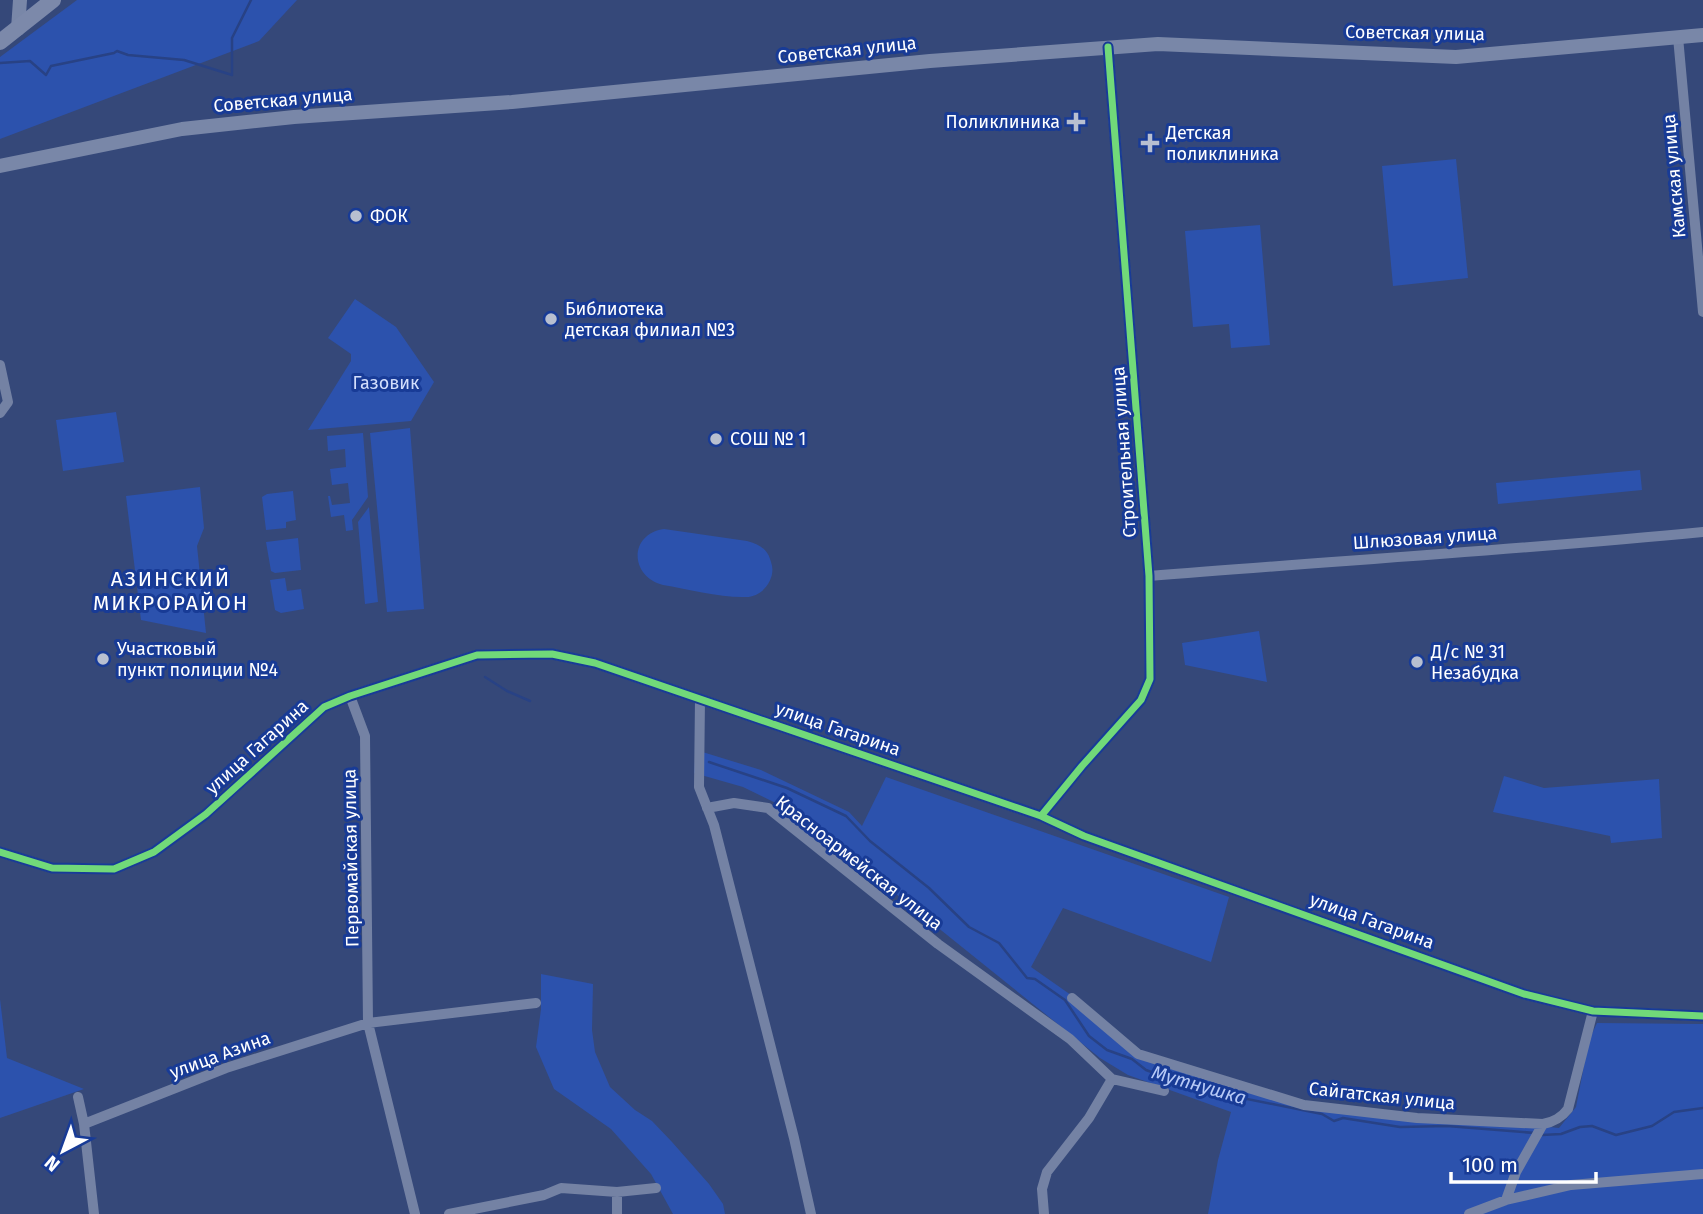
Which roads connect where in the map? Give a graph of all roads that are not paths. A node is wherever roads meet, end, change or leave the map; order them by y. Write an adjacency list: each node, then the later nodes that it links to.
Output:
1 (20, 0): 3 (main road)
2 (53, 0): 3 (main road)
3 (18, 29): 6 (main road)
4 (1703, 36): 5 (main road, Советская улица)
5 (1678, 37): 7 (main road, Советская улица); 9 (street, Камская улица)
6 (1, 42)
7 (1108, 47): 8 (main road, Советская улица); 13 (street, Строительная улица)
8 (0, 166)
9 (1703, 313)
10 (0, 365): 11 (street)
11 (0, 413)
12 (1703, 532): 13 (street, Шлюзовая улица)
13 (1149, 576): 17 (street, Строительная улица)
14 (350, 696): 15 (street, улица Гагарина); 18 (street, улица Гагарина); 23 (street, Первомайская улица)
15 (700, 699): 16 (street); 17 (street, улица Гагарина)
16 (707, 808): 24 (street, Красноармейская улица); 37 (street)
17 (1041, 816): 21 (street, улица Гагарина)
18 (0, 852)
19 (1072, 998): 28 (street, Сайгатская улица)
20 (536, 1003): 23 (street)
21 (1593, 1012): 22 (street, улица Гагарина); 28 (street)
22 (1703, 1016)
23 (368, 1023): 27 (street, улица Азина); 34 (street, Первомайская улица)
24 (1112, 1079): 25 (street); 38 (street)
25 (1164, 1091)
26 (78, 1097): 27 (street)
27 (84, 1124): 33 (street)
28 (1542, 1124): 32 (street)
29 (1703, 1174): 32 (street)
30 (656, 1188): 31 (street)
31 (617, 1192): 35 (street); 36 (street)
32 (1506, 1200): 39 (street)
33 (94, 1214)
34 (415, 1214)
35 (449, 1214)
36 (617, 1214)
37 (811, 1214)
38 (1044, 1214)
39 (1469, 1214)

